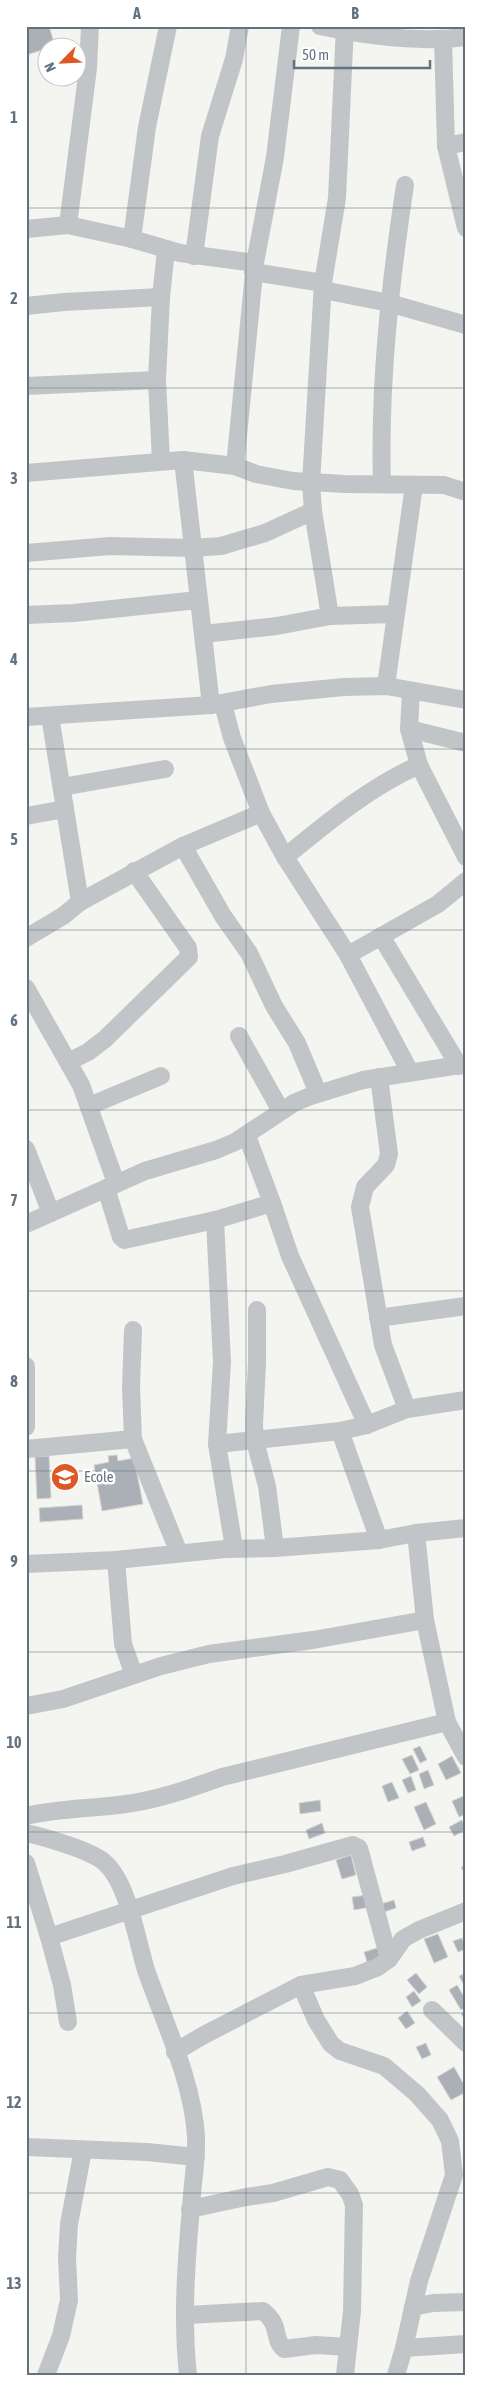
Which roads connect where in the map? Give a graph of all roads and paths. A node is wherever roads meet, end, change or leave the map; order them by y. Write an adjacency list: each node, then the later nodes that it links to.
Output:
1 (90, 26): 11 (street)
2 (168, 26): 14 (street)
3 (240, 26): 16 (street)
4 (291, 26): 17 (street)
5 (320, 26): 6 (street)
6 (345, 29): 7 (street); 18 (street)
7 (457, 35): 9 (street)
8 (466, 142): 9 (street)
9 (446, 146): 12 (street)
10 (405, 185): 20 (street)
11 (68, 225): 13 (street); 14 (street)
12 (466, 228)
13 (26, 229)
14 (132, 239): 15 (street)
15 (166, 250): 16 (street); 19 (street)
16 (194, 256): 17 (street)
17 (254, 268): 18 (street); 27 (street)
18 (323, 286): 20 (street); 29 (street)
19 (161, 297): 21 (street); 23 (street)
20 (389, 303): 22 (street); 30 (street)
21 (26, 306)
22 (466, 325)
23 (157, 380): 24 (street); 26 (street)
24 (26, 386)
25 (183, 460): 26 (street); 27 (street); 34 (street)
26 (161, 461): 28 (street)
27 (235, 466): 29 (street)
28 (26, 472)
29 (311, 483): 30 (street); 33 (street)
30 (382, 484): 31 (street)
31 (414, 485): 32 (street); 37 (street)
32 (466, 492)
33 (313, 512): 34 (street); 39 (street)
34 (192, 548): 35 (street); 36 (street)
35 (26, 553)
36 (198, 600): 38 (street); 40 (street)
37 (394, 614): 39 (street); 41 (street)
38 (26, 615)
39 (330, 616): 40 (street)
40 (204, 634): 44 (street)
41 (386, 686): 42 (street); 44 (street)
42 (411, 692): 43 (street); 47 (street)
43 (466, 700)
44 (217, 704): 45 (street); 53 (street)
45 (50, 716): 46 (street); 51 (street)
46 (26, 717)
47 (409, 729): 48 (street); 49 (street)
48 (466, 743)
49 (418, 766): 56 (street); 57 (street)
50 (165, 769): 51 (street)
51 (62, 787): 52 (street)
52 (65, 809): 54 (street); 60 (street)
53 (261, 813): 55 (street); 56 (street)
54 (26, 816)
55 (184, 846): 58 (street); 71 (street)
56 (285, 857): 63 (street)
57 (466, 857)
58 (134, 871): 60 (street); 66 (street)
59 (466, 882): 61 (street)
60 (80, 902): 62 (street)
61 (381, 936): 63 (street); 67 (street)
62 (26, 938)
63 (348, 955): 68 (street)
64 (26, 988): 66 (street)
65 (239, 1036): 73 (street)
66 (68, 1062): 72 (street)
67 (462, 1065): 68 (street)
68 (410, 1072): 70 (street)
69 (161, 1076): 72 (street)
70 (378, 1077): 71 (street); 83 (street)
71 (318, 1093): 73 (street)
72 (89, 1106): 76 (street)
73 (281, 1111): 74 (street)
74 (247, 1136): 76 (street); 77 (street)
75 (26, 1149): 78 (street)
76 (111, 1185): 78 (street); 79 (street)
77 (272, 1203): 79 (street); 89 (street)
78 (51, 1213): 80 (street)
79 (215, 1220): 94 (street)
80 (26, 1224)
81 (466, 1306): 83 (street)
82 (257, 1310): 93 (street)
83 (378, 1318): 88 (street)
84 (133, 1330): 92 (street)
85 (26, 1366): 86 (street)
86 (27, 1395): 90 (street)
87 (466, 1400): 88 (street)
88 (407, 1409): 89 (street)
89 (367, 1425): 91 (street)
90 (26, 1427)
91 (340, 1431): 93 (street); 98 (street)
92 (133, 1439): 95 (street); 101 (street)
93 (255, 1441): 94 (street); 100 (street)
94 (217, 1444): 99 (street)
95 (26, 1450)
96 (466, 1528): 97 (street)
97 (416, 1533): 98 (street); 104 (street)
98 (379, 1540): 100 (street)
99 (234, 1548): 100 (street); 101 (street)
100 (275, 1548)
101 (179, 1552): 102 (street)
102 (116, 1560): 103 (street); 105 (street)
103 (26, 1564)
104 (425, 1620): 105 (street); 107 (street)
105 (134, 1675): 106 (street)
106 (26, 1706)
107 (446, 1722): 108 (street); 109 (street)
108 (466, 1757)
109 (26, 1816)
110 (26, 1833): 112 (street)
111 (26, 1863): 114 (street)
112 (130, 1909): 114 (street); 115 (street); 120 (street)
113 (466, 1911): 115 (street)
114 (49, 1937): 118 (street)
115 (389, 1959): 116 (street)
116 (301, 1985): 120 (street); 126 (street)
117 (432, 2010): 119 (street)
118 (68, 2022)
119 (466, 2043)
120 (175, 2052): 123 (street)
121 (26, 2148): 122 (street)
122 (84, 2150): 123 (street); 131 (street)
123 (196, 2157): 124 (street)
124 (190, 2209): 127 (street); 129 (street)
125 (466, 2302): 126 (street)
126 (413, 2307): 130 (street)
127 (186, 2315): 129 (street); 132 (street)
128 (466, 2344): 130 (street)
129 (348, 2347): 133 (street)
130 (404, 2348): 134 (street)
131 (46, 2375)
132 (188, 2375)
133 (345, 2375)
134 (396, 2375)

